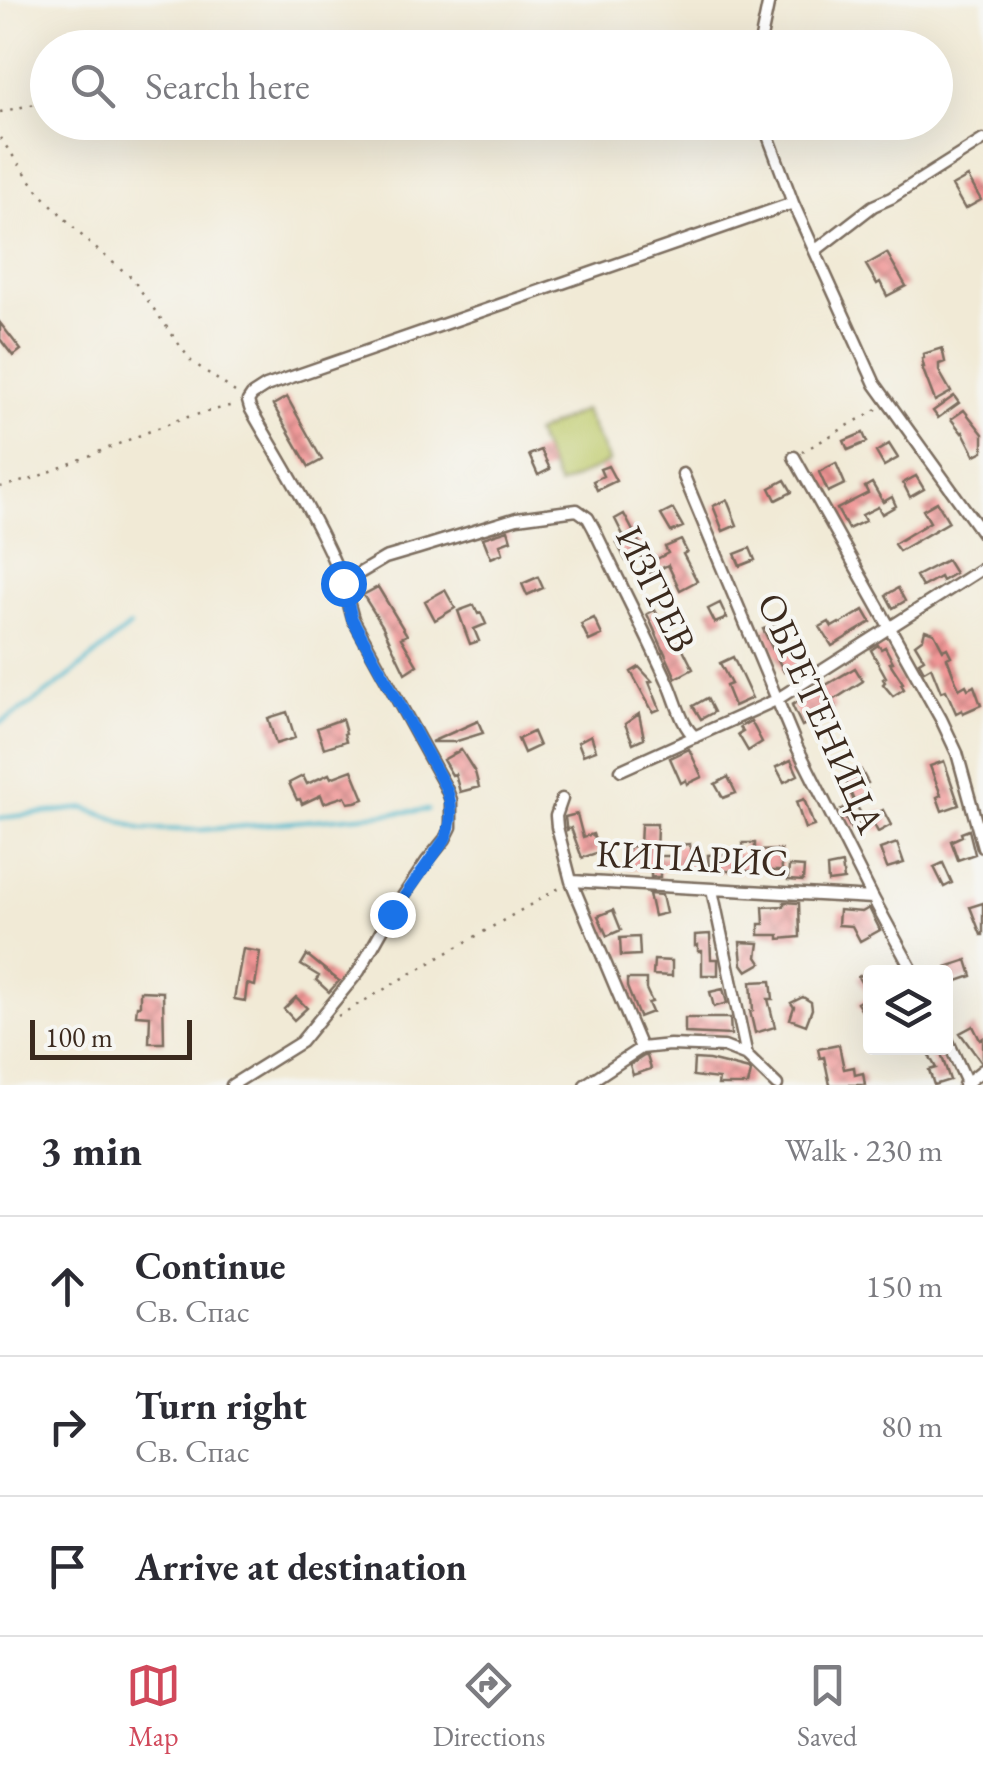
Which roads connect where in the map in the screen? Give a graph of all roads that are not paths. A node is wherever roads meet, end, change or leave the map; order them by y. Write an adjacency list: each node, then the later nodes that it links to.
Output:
1 (769, 0): 2 (street)
2 (763, 30)
3 (770, 140): 5 (street)
4 (983, 140): 6 (street)
5 (793, 203): 6 (street); 13 (street)
6 (816, 250): 11 (street)
7 (794, 456): 14 (street)
8 (682, 474): 15 (street, ОБРЕТЕНИЦА)
9 (571, 497): 10 (street)
10 (576, 510): 13 (street, ИЗГРЕВ); 16 (street, ИЗГРЕВ)
11 (983, 534)
12 (983, 568): 14 (street)
13 (343, 583): 31 (street)
14 (890, 628): 15 (street); 19 (street)
15 (776, 700): 16 (street); 24 (street, ОБРЕТЕНИЦА)
16 (696, 737): 17 (street)
17 (621, 770)
18 (983, 784): 19 (street)
19 (968, 788): 21 (street)
20 (562, 799): 22 (street)
21 (983, 847)
22 (570, 881): 23 (street, КИПАРИС); 26 (street)
23 (712, 890): 24 (street, КИПАРИС); 28 (street)
24 (873, 898): 25 (street, ОБРЕТЕНИЦА)
25 (910, 965)
26 (641, 1048): 28 (street); 32 (street)
27 (953, 1054): 30 (street)
28 (746, 1056): 33 (street)
29 (983, 1070): 30 (street)
30 (966, 1084)
31 (232, 1085)
32 (585, 1085)
33 (778, 1085)

